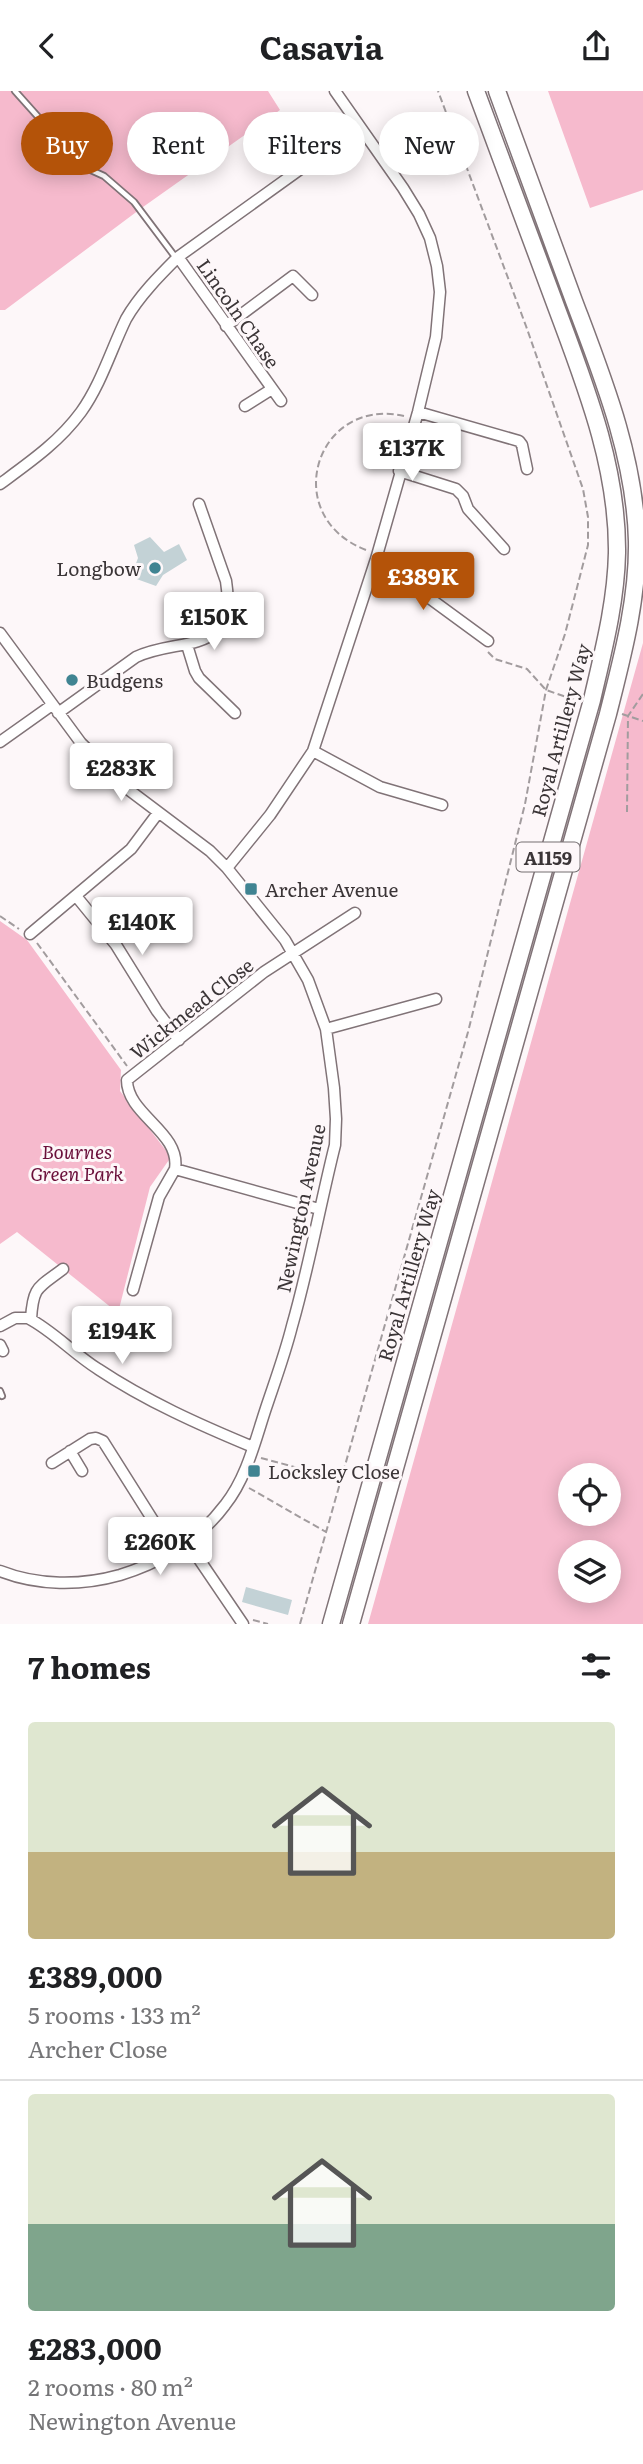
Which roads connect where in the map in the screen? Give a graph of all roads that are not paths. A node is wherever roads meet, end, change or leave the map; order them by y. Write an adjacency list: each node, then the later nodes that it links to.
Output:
1 (15, 91): 8 (lane)
2 (335, 91): 5 (street)
3 (476, 91): 52 (main road, Royal Artillery Way / A1159)
4 (497, 91): 53 (main road, Royal Artillery Way / A1159)
5 (349, 112)
6 (365, 136): 14 (street)
7 (292, 175): 8 (street)
8 (177, 258): 10 (street, Lincoln Chase); 17 (street)
9 (312, 295): 10 (street)
10 (226, 326): 11 (street, Lincoln Chase)
11 (272, 390): 12 (street, Lincoln Chase); 13 (street, Lincoln Chase)
12 (281, 401)
13 (245, 406)
14 (417, 416): 15 (street); 16 (street)
15 (527, 469)
16 (399, 471): 19 (street); 20 (street)
17 (0, 484)
18 (199, 504): 23 (street)
19 (504, 549)
20 (377, 557): 22 (street); 27 (street)
21 (0, 633): 24 (street, Newington Avenue)
22 (488, 641)
23 (187, 645): 24 (street); 25 (street)
24 (55, 709): 26 (street); 29 (street, Newington Avenue)
25 (235, 713)
26 (0, 742)
27 (313, 751): 28 (street); 30 (street)
28 (442, 805)
29 (158, 813): 30 (street, Newington Avenue); 31 (street)
30 (227, 868): 34 (street, Newington Avenue)
31 (75, 896): 33 (street); 37 (street)
32 (355, 913): 34 (street, Wickmead Close)
33 (30, 935)
34 (293, 952): 36 (street, Newington Avenue); 37 (street, Wickmead Close)
35 (436, 999): 36 (street)
36 (326, 1029): 39 (street, Newington Avenue)
37 (180, 1040): 38 (street, Wickmead Close)
38 (175, 1168): 39 (street); 41 (street)
39 (319, 1209): 45 (street, Newington Avenue)
40 (63, 1269): 42 (street)
41 (133, 1290)
42 (31, 1319): 43 (street); 45 (street)
43 (0, 1326)
44 (70, 1451): 46 (street); 47 (street); 49 (street)
45 (252, 1451): 48 (street, Newington Avenue)
46 (52, 1463)
47 (82, 1471)
48 (188, 1543): 49 (street, Newington Avenue); 51 (street)
49 (173, 1552): 50 (street, Newington Avenue)
50 (0, 1571)
51 (243, 1624)
52 (331, 1624)
53 (351, 1624)

